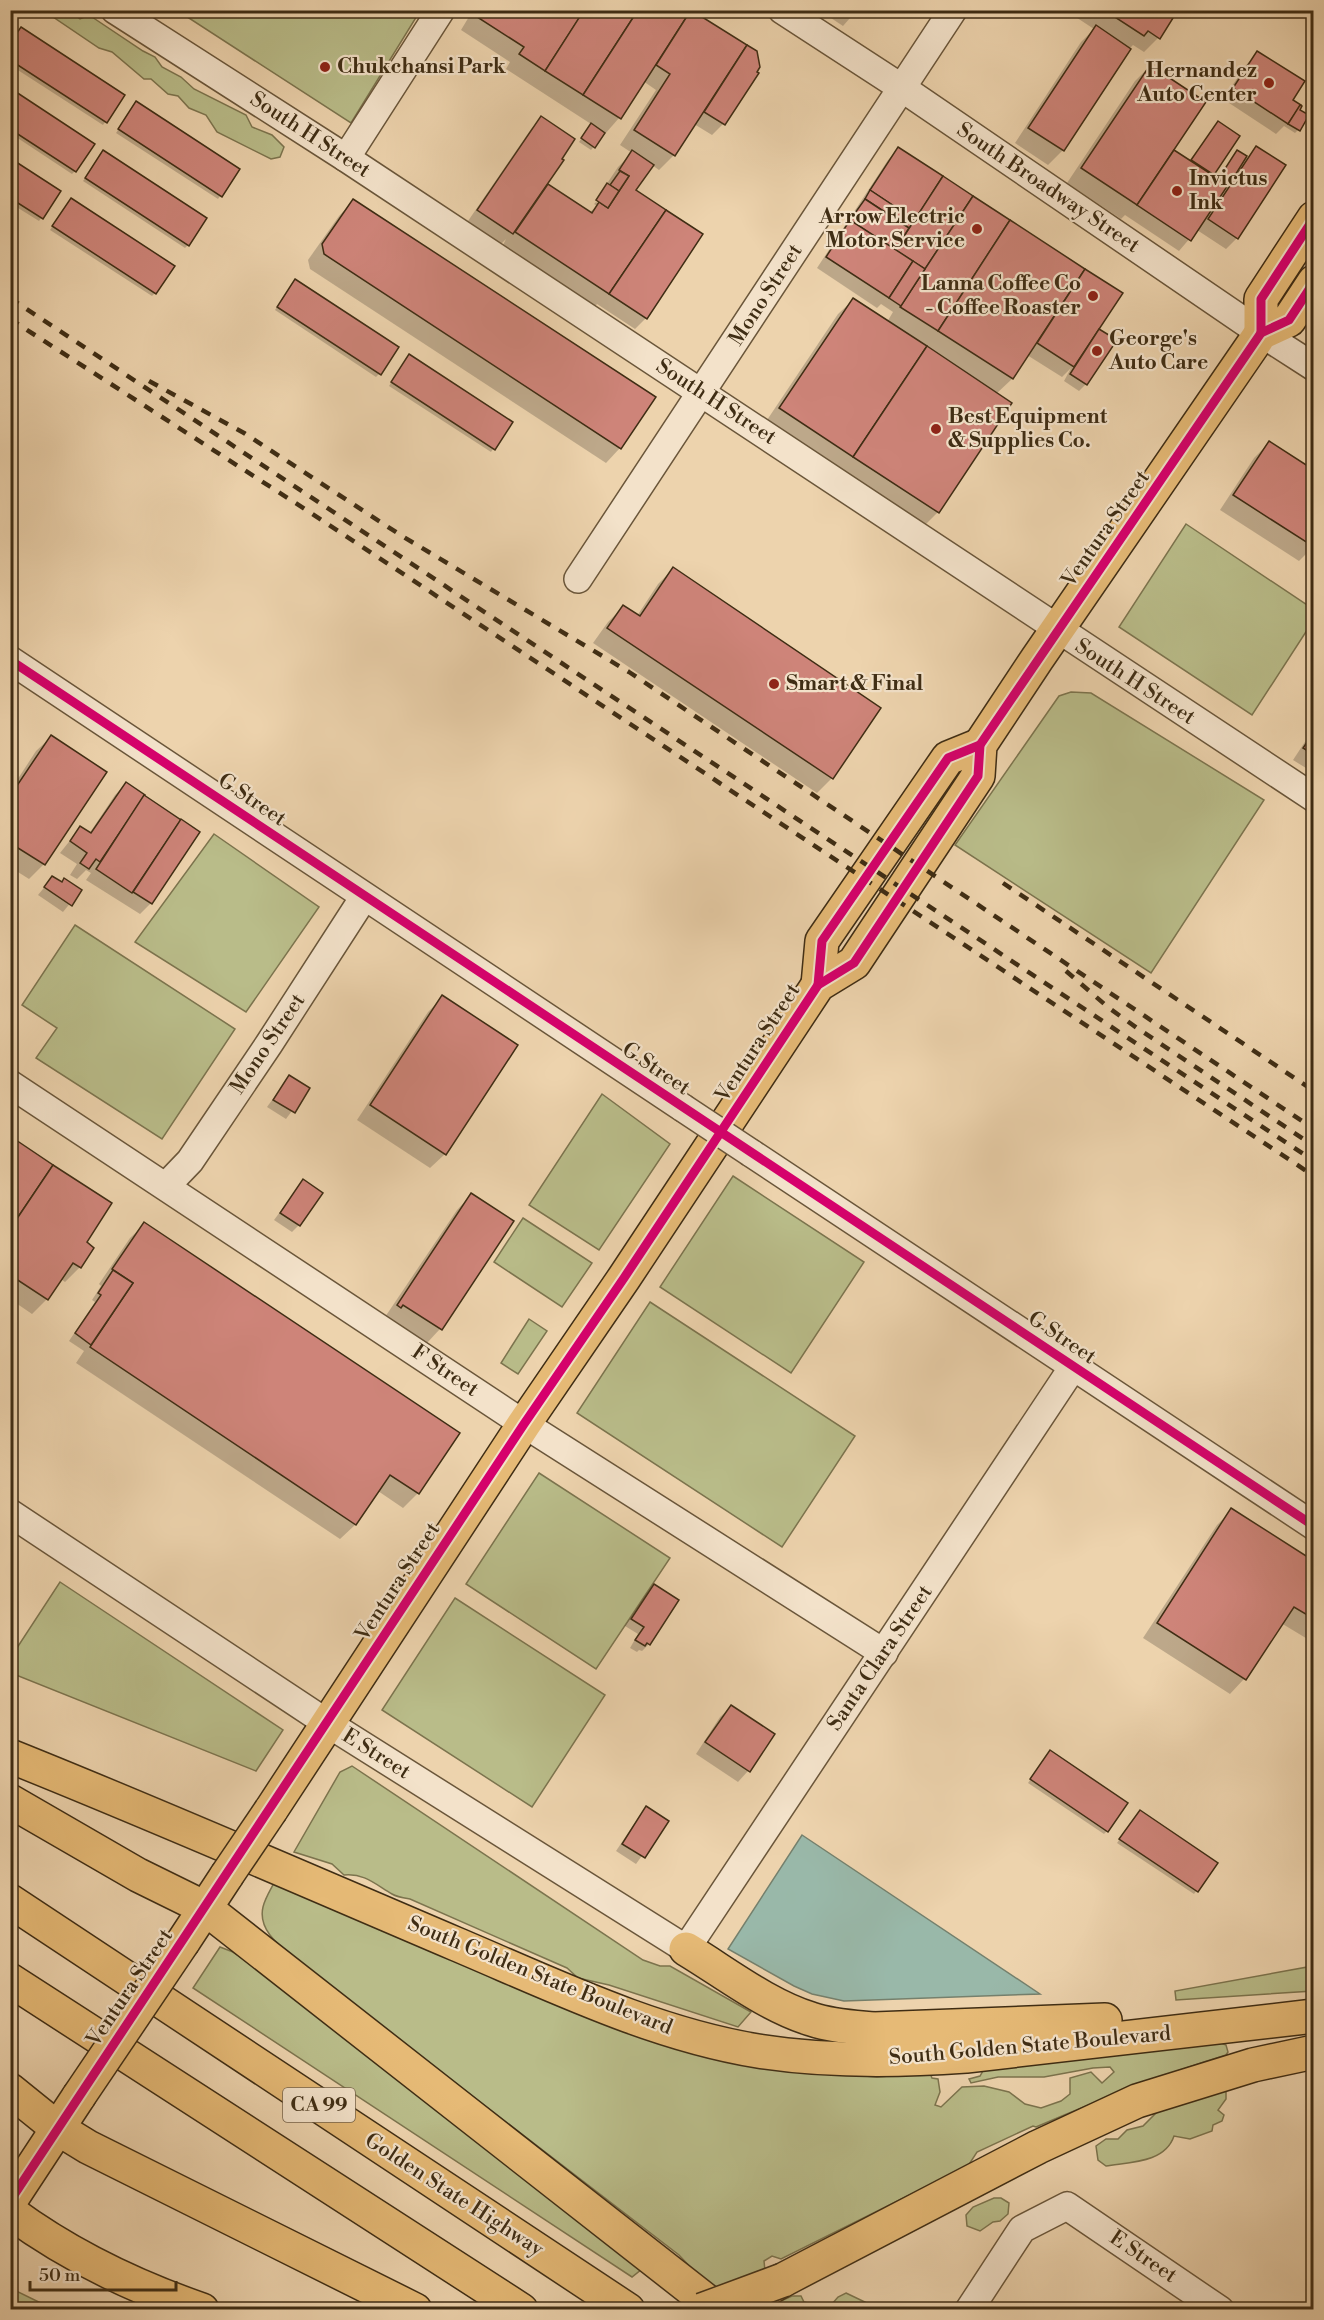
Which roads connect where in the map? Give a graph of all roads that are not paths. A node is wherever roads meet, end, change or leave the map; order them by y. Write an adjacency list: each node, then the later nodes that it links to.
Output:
1 (115, 10): 6 (street, South H Street)
2 (441, 10): 6 (street)
3 (782, 10): 5 (street, South Broadway Street)
4 (953, 10): 5 (street, Mono Street)
5 (902, 88): 9 (street, South Broadway Street); 11 (street, Mono Street)
6 (346, 158): 11 (street, South H Street)
7 (1314, 218): 9 (main road)
8 (1314, 282): 9 (main road)
9 (1261, 333): 10 (street, South Broadway Street); 13 (main road, Ventura Street)
10 (1314, 367)
11 (701, 392): 12 (street, Mono Street); 13 (street, South H Street)
12 (578, 579)
13 (1057, 630): 15 (street, South H Street); 20 (main road, Ventura Street)
14 (10, 660): 16 (street, G Street)
15 (1314, 798)
16 (364, 897): 18 (street, Mono Street); 19 (street, G Street, bridge)
17 (10, 1084): 18 (street, F Street)
18 (166, 1186): 20 (street, F Street)
19 (1073, 1367): 22 (street, G Street); 23 (street, Santa Clara Street)
20 (524, 1424): 23 (street, F Street); 24 (main road, Ventura Street)
21 (10, 1513): 24 (street, E Street)
22 (1314, 1526)
23 (884, 1653): 29 (street, Santa Clara Street)
24 (327, 1723): 28 (main road, Ventura Street, bridge); 29 (street, E Street)
25 (10, 1756): 32 (main road, South Golden State Boulevard)
26 (10, 1801): 28 (main road)
27 (10, 1901): 42 (main road, Golden State Highway / CA 99)
28 (205, 1908): 35 (main road, Ventura Street, bridge); 44 (main road)
29 (686, 1949): 31 (main road)
30 (10, 1980): 41 (main road, CA 99)
31 (1314, 2012)
32 (1314, 2016)
33 (1314, 2052): 38 (main road)
34 (10, 2090): 35 (main road)
35 (57, 2128): 36 (main road, Ventura Street); 40 (main road)
36 (10, 2201)
37 (10, 2212): 39 (main road)
38 (783, 2280): 43 (main road, bridge); 45 (main road, bridge)
39 (202, 2310)
40 (415, 2310)
41 (521, 2310)
42 (628, 2310)
43 (702, 2310)
44 (718, 2310)
45 (730, 2310)
46 (969, 2310): 47 (street, E Street)
47 (1220, 2310)

